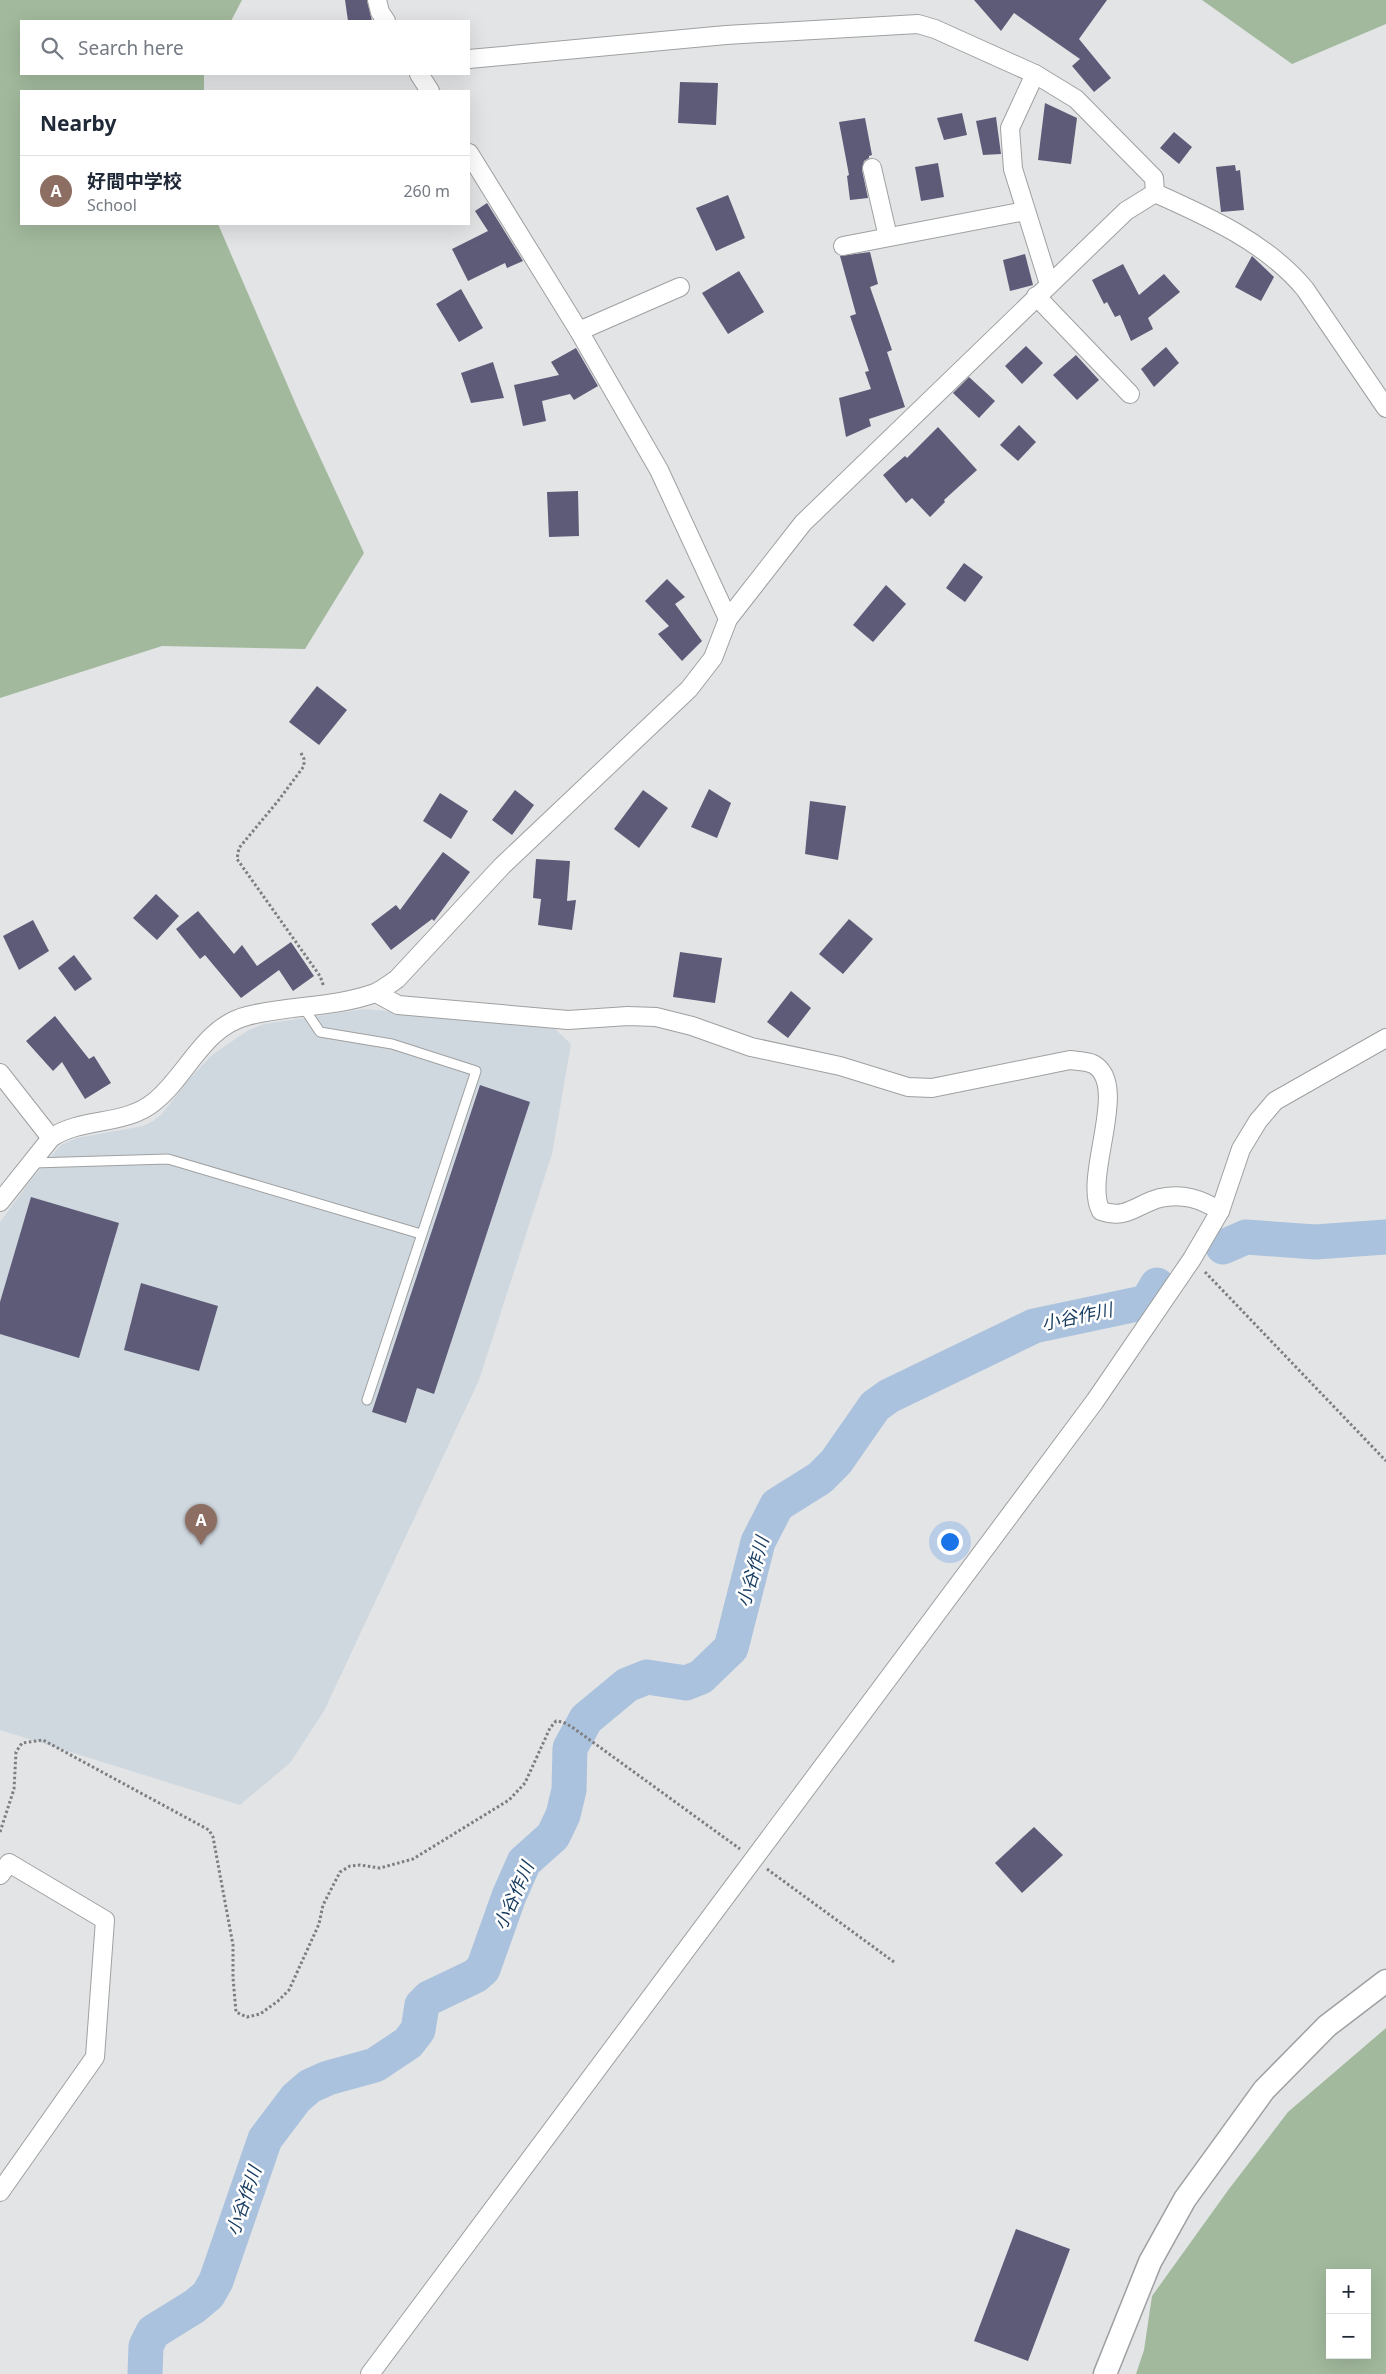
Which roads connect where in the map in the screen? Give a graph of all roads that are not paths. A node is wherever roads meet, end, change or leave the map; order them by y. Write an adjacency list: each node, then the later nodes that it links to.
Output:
1 (377, 0): 2 (street)
2 (385, 20)
3 (470, 59): 4 (street)
4 (1035, 74): 9 (street); 10 (street)
5 (420, 75): 6 (street)
6 (429, 90)
7 (470, 155): 16 (street)
8 (872, 168): 11 (street)
9 (1155, 193): 13 (street); 18 (street)
10 (1025, 210): 11 (street); 13 (street)
11 (888, 237): 12 (street)
12 (843, 246)
13 (1049, 284): 15 (street)
14 (680, 287): 16 (street)
15 (1036, 296): 17 (street); 19 (street)
16 (579, 330): 19 (street)
17 (1130, 394)
18 (1386, 408)
19 (728, 620): 20 (street)
20 (376, 993): 21 (street); 27 (street)
21 (304, 1008): 24 (street); 28 (lane)
22 (1386, 1038): 27 (street)
23 (0, 1073): 24 (street)
24 (51, 1138): 25 (street)
25 (30, 1163): 26 (street); 28 (lane)
26 (0, 1202)
27 (1220, 1211): 33 (street)
28 (421, 1234): 29 (lane)
29 (368, 1400)
30 (0, 1875): 32 (street)
31 (1386, 1981): 34 (street)
32 (0, 2192)
33 (370, 2374)
34 (1105, 2374)

